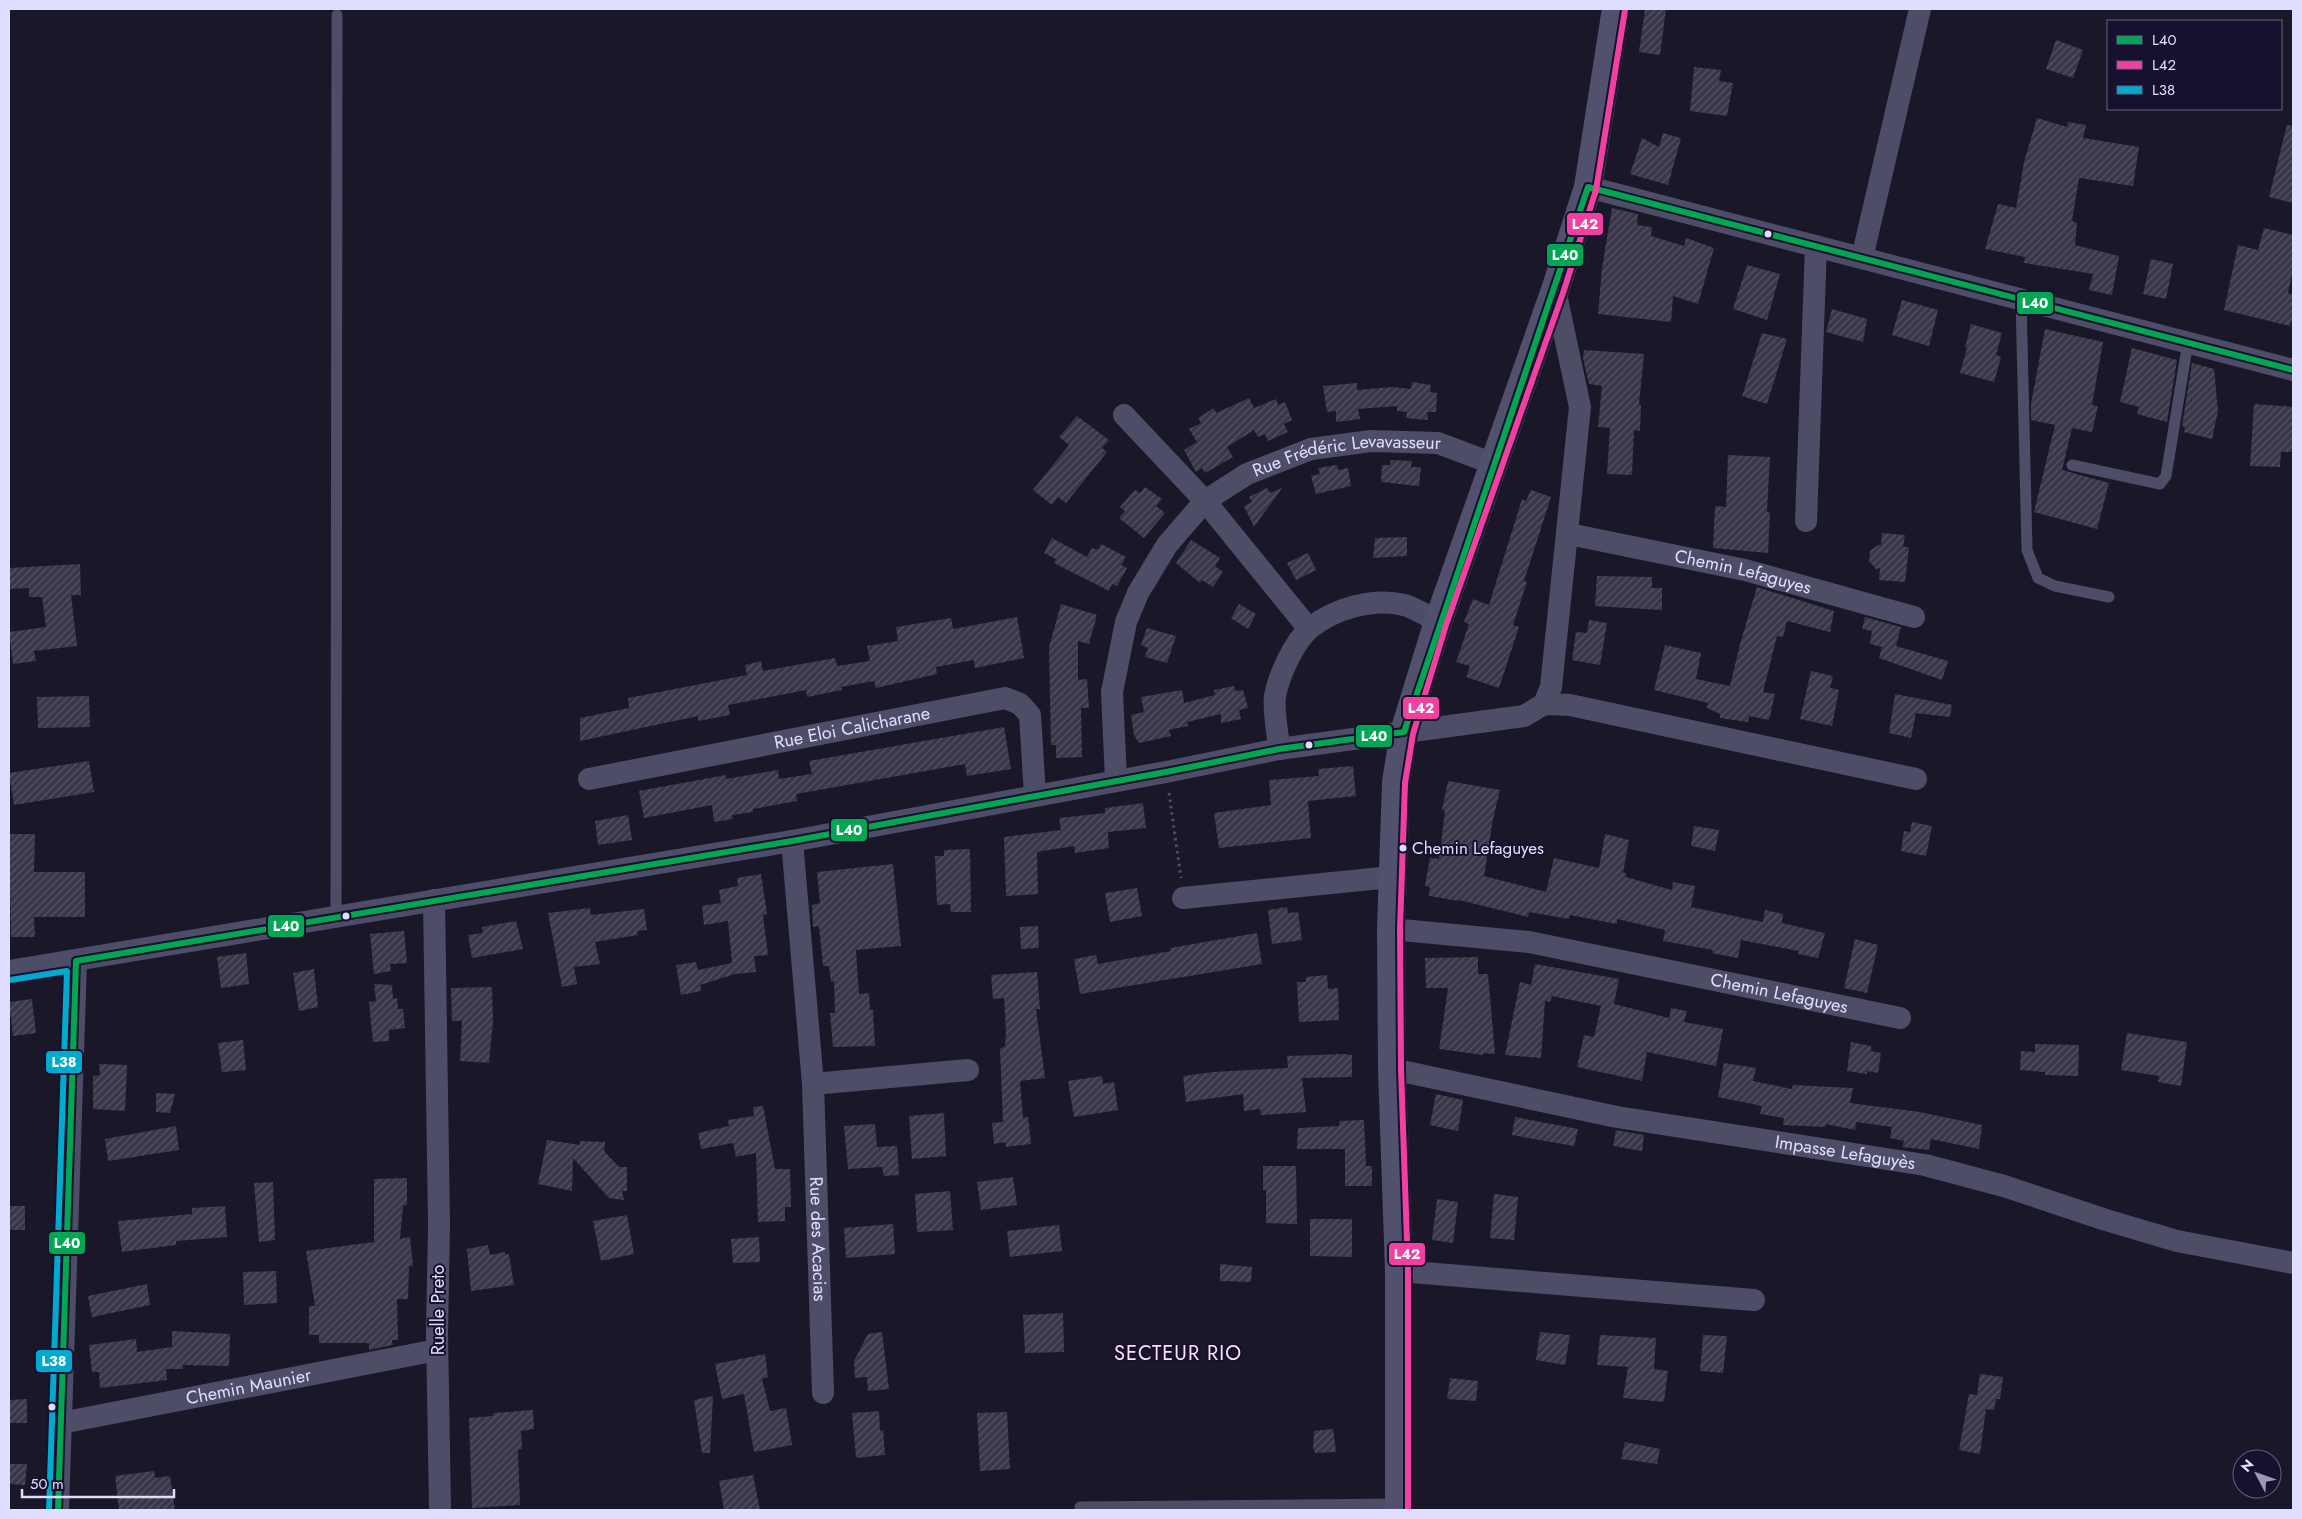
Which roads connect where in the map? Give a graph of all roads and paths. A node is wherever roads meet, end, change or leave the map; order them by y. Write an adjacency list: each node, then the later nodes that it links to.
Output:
1 (1616, 9): 4 (main road)
2 (1920, 9): 6 (street)
3 (337, 15): 33 (lane)
4 (1588, 187): 5 (street); 7 (main road)
5 (1816, 246): 6 (street); 15 (street)
6 (1862, 258): 8 (street)
7 (1555, 290): 12 (main road); 16 (street)
8 (2021, 300): 9 (street); 17 (lane)
9 (2188, 342): 10 (street); 13 (lane)
10 (2292, 364)
11 (1124, 415): 14 (street)
12 (1494, 464): 14 (street, Rue Frédéric Levavasseur); 19 (main road)
13 (2072, 465)
14 (1205, 502): 20 (street); 27 (street, Rue Frédéric Levavasseur)
15 (1806, 521)
16 (1568, 534): 18 (street, Chemin Lefaguyes); 21 (street)
17 (2109, 597)
18 (1914, 617)
19 (1438, 622): 20 (street); 22 (main road)
20 (1309, 629): 23 (street)
21 (1544, 704): 22 (street); 26 (street)
22 (1404, 732): 23 (street); 30 (main road)
23 (1279, 749): 24 (street)
24 (1166, 772): 27 (street); 31 (path)
25 (588, 779): 28 (street, Rue Eloi Calicharane)
26 (1916, 779)
27 (1116, 780): 28 (street)
28 (1035, 796): 29 (street)
29 (792, 841): 32 (street); 40 (street, Rue des Acacias)
30 (1391, 877): 31 (street); 34 (main road)
31 (1184, 898)
32 (434, 900): 33 (street); 44 (street, Ruelle Preto)
33 (336, 917): 35 (street)
34 (1391, 929): 37 (street, Chemin Lefaguyes); 38 (main road)
35 (76, 960): 36 (street); 46 (street)
36 (9, 971)
37 (1900, 1018)
38 (1392, 1069): 41 (street, Impasse Lefaguyès); 42 (main road)
39 (968, 1070): 40 (street)
40 (814, 1084): 45 (street, Rue des Acacias)
41 (2293, 1262)
42 (1399, 1271): 43 (street); 48 (main road)
43 (1754, 1300)
44 (437, 1350): 46 (street, Chemin Maunier); 50 (street, Ruelle Preto)
45 (823, 1393)
46 (61, 1423): 49 (street)
47 (1080, 1507): 48 (lane)
48 (1399, 1507)
49 (58, 1510)
50 (440, 1510)

